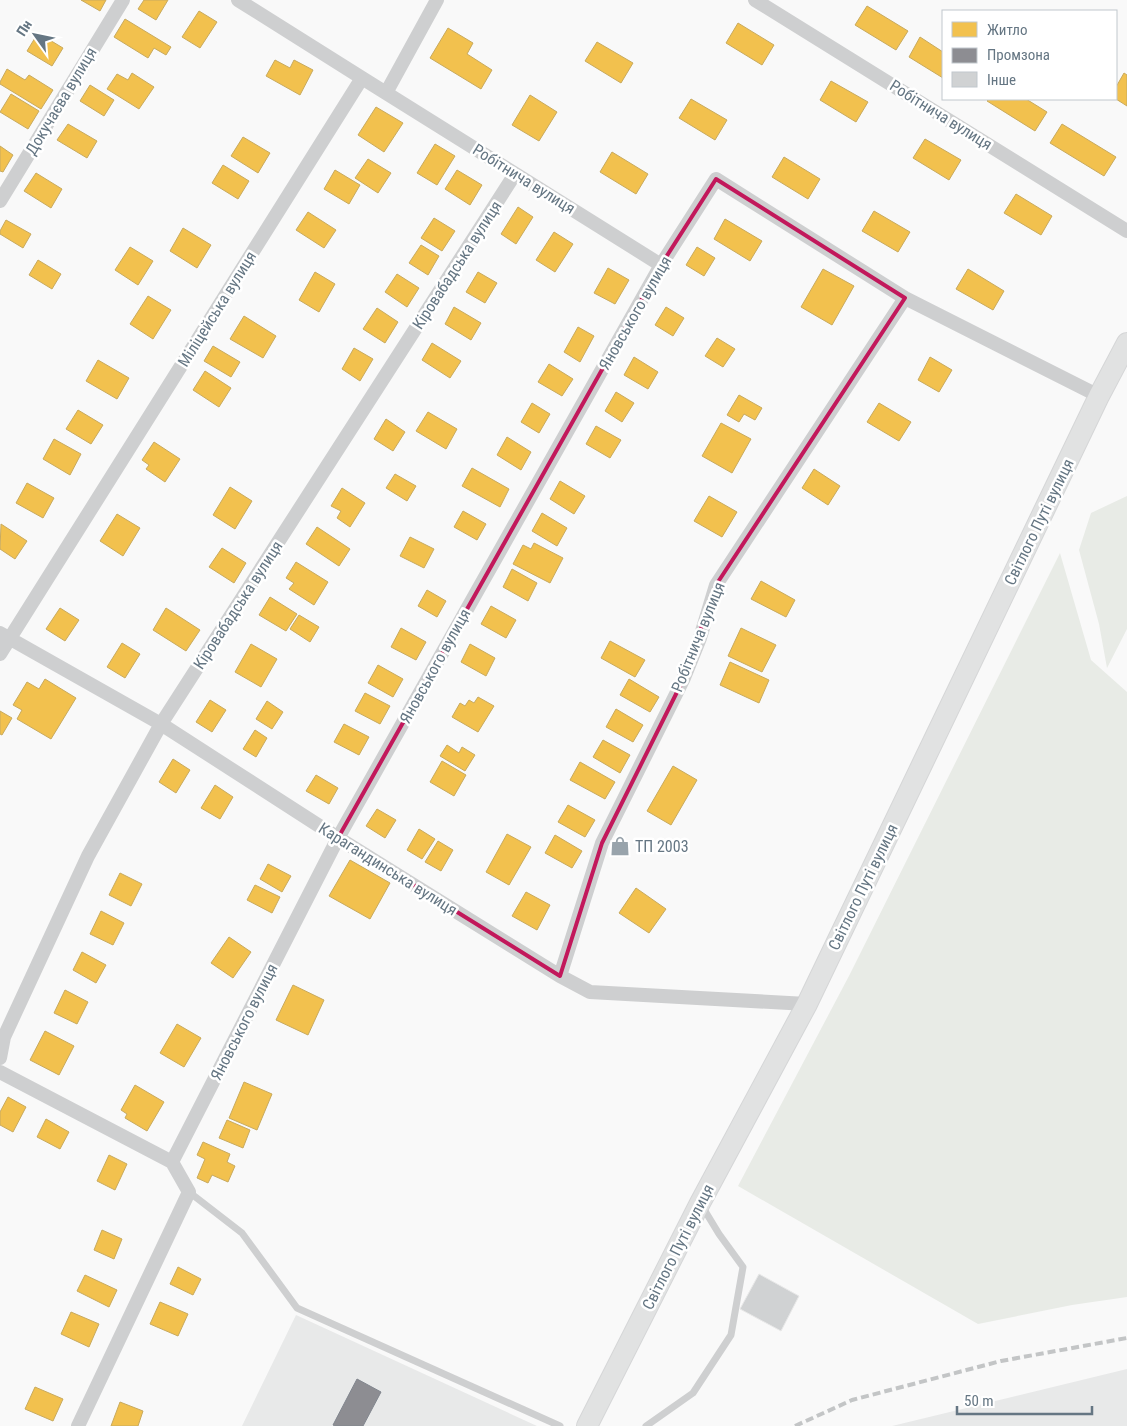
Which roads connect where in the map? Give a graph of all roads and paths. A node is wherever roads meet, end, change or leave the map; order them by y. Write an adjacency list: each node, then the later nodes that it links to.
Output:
1 (123, 0): 8 (street, Докучаєва вулиця)
2 (238, 0): 5 (street)
3 (437, 0): 6 (street)
4 (754, 0): 9 (street, Робітнича вулиця)
5 (362, 78): 6 (street); 14 (street, Міліцейська вулиця)
6 (386, 93): 7 (street, Робітнича вулиця)
7 (516, 174): 10 (street, Робітнича вулиця); 16 (street, Кіровабадська вулиця)
8 (0, 201)
9 (1127, 231)
10 (661, 265): 11 (street, Яновського вулиця); 17 (street, Яновського вулиця)
11 (905, 298): 13 (street); 18 (street, Робітнича вулиця)
12 (1127, 343): 13 (main road, Світлого Путі вулиця)
13 (1099, 396): 19 (main road, Світлого Путі вулиця)
14 (5, 636): 15 (street, Міліцейська вулиця); 16 (street, Карагандинська вулиця)
15 (0, 654)
16 (161, 724): 17 (street, Карагандинська вулиця); 20 (street, Кіровабадська вулиця)
17 (338, 838): 18 (street, Карагандинська вулиця); 22 (street, Яновського вулиця)
18 (560, 976): 19 (street, Карагандинська вулиця)
19 (807, 1004): 24 (main road, Світлого Путі вулиця)
20 (0, 1058)
21 (0, 1072): 22 (street)
22 (172, 1162): 23 (street)
23 (188, 1192): 25 (street); 26 (lane)
24 (700, 1204): 27 (main road, Світлого Путі вулиця); 28 (lane)
25 (78, 1426)
26 (560, 1426)
27 (587, 1426)
28 (646, 1426)

